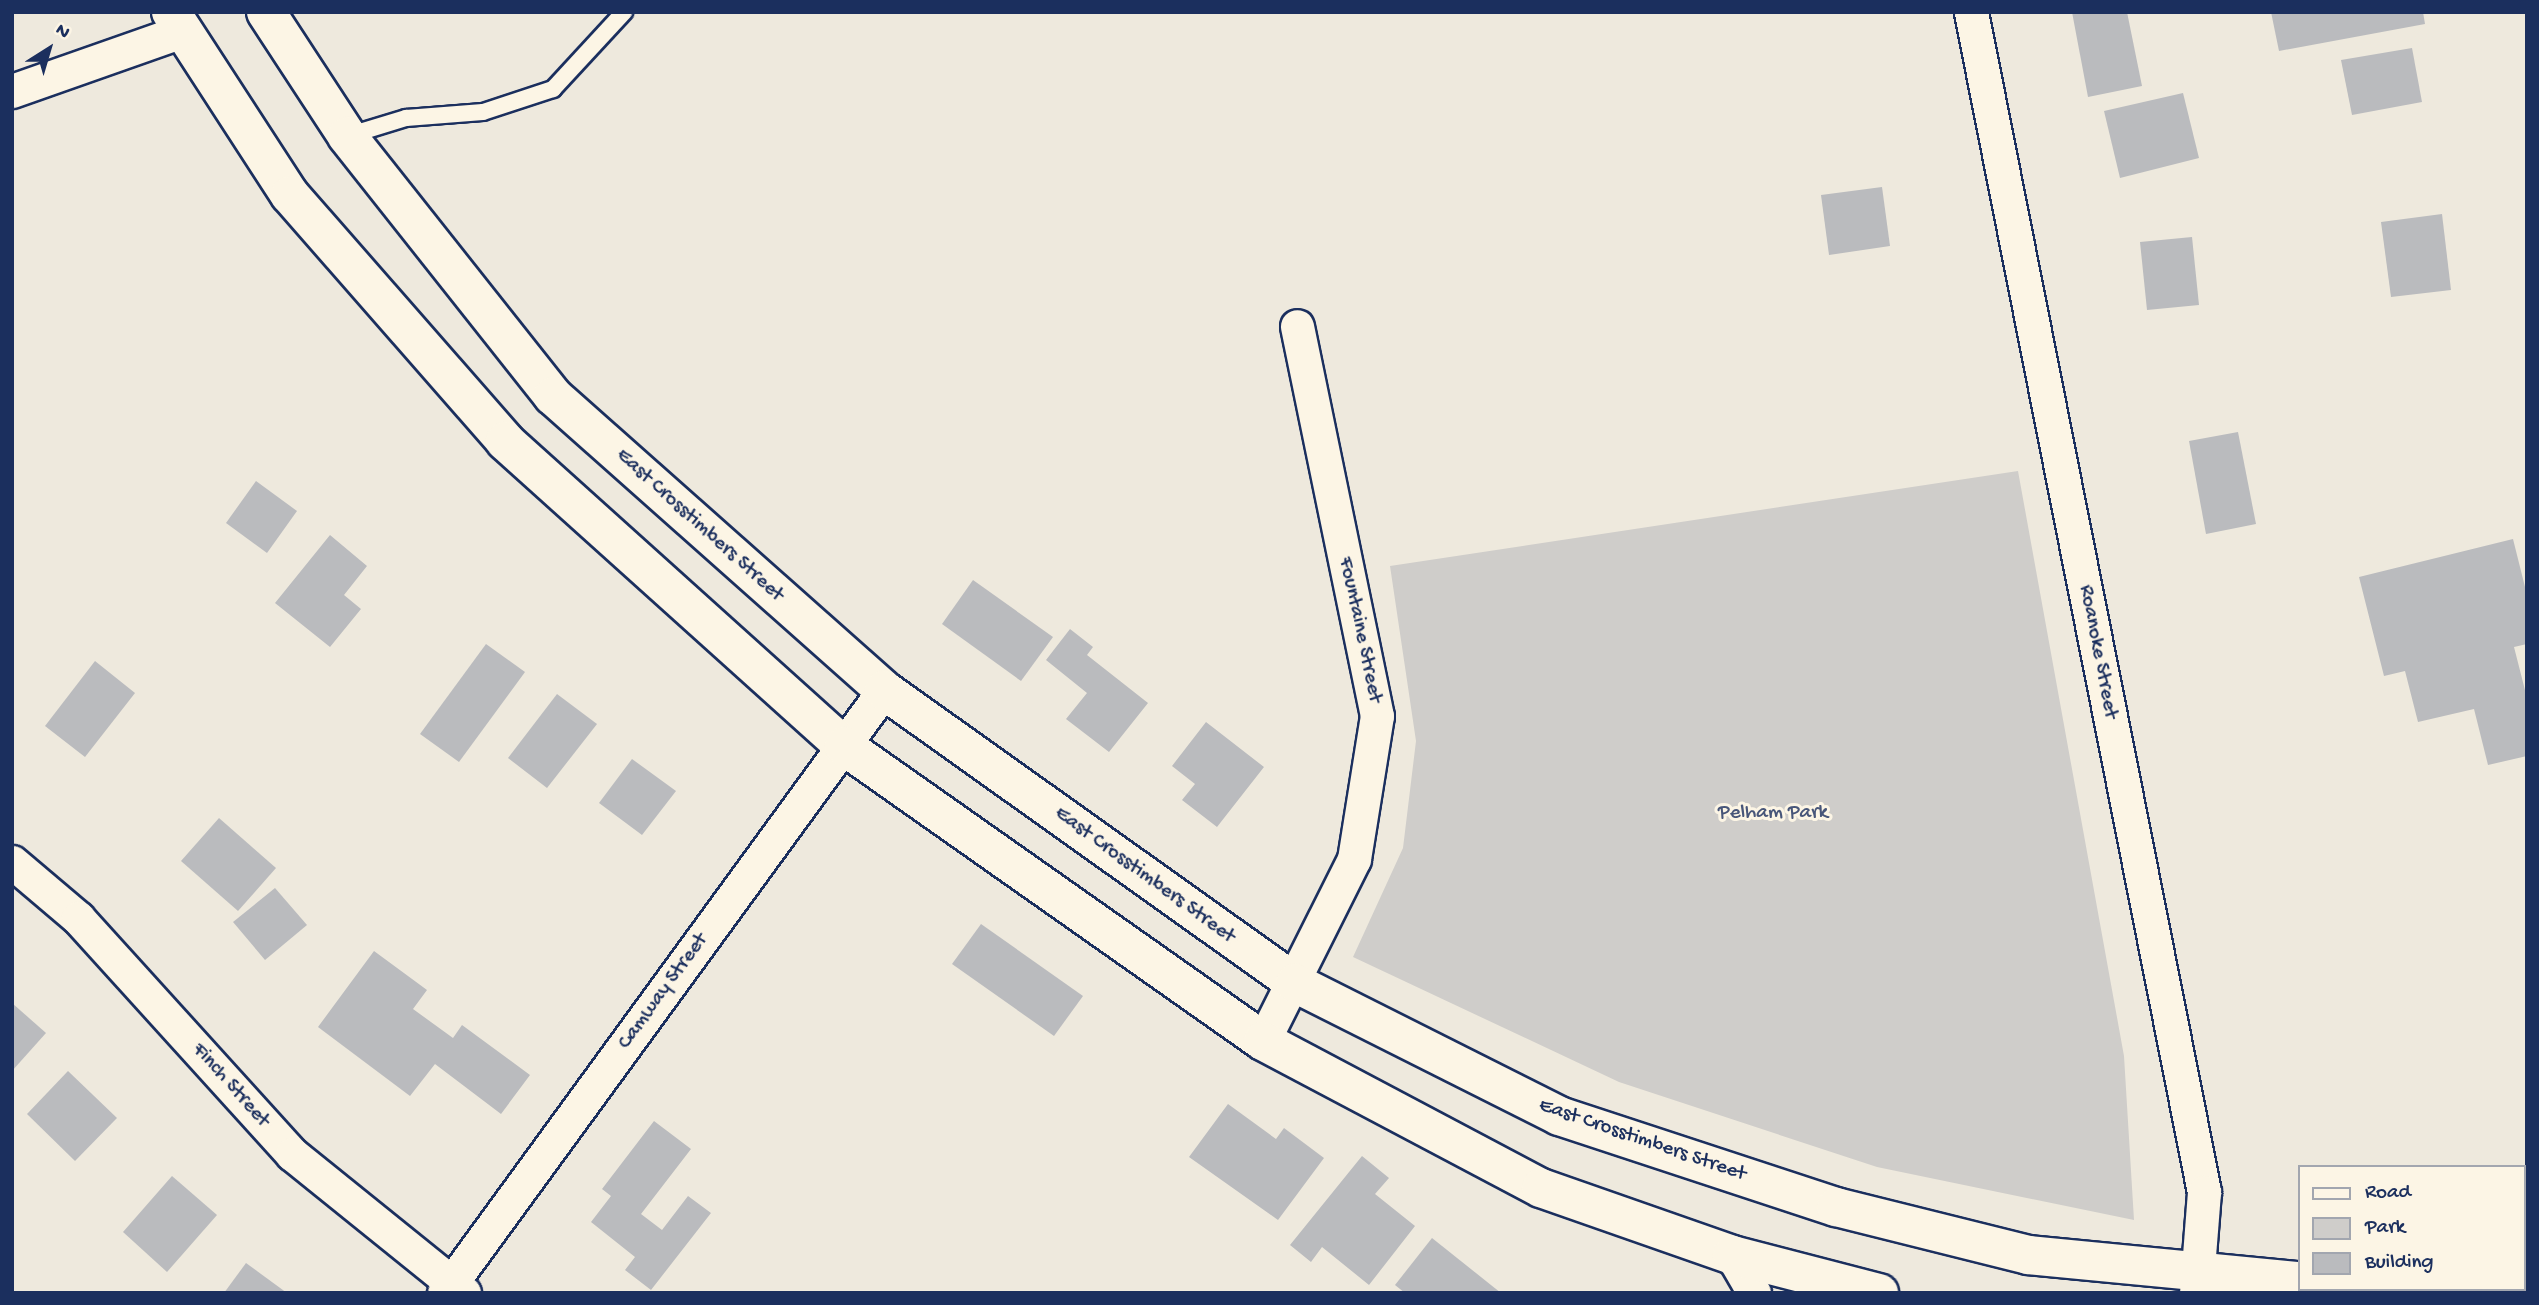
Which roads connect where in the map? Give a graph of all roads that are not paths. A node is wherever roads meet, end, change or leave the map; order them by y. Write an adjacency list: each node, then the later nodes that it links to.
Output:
1 (265, 12): 6 (main road, East Crosstimbers Street)
2 (624, 12): 6 (lane)
3 (1971, 12): 15 (street, Roanoke Street)
4 (177, 22): 5 (street); 9 (main road)
5 (12, 91)
6 (347, 136): 8 (main road, East Crosstimbers Street)
7 (1297, 326): 11 (street, Fountaine Street)
8 (884, 690): 9 (street, Camway Street); 11 (main road, East Crosstimbers Street)
9 (844, 746): 12 (main road); 16 (street, Camway Street)
10 (12, 862): 16 (street, Finch Street)
11 (1295, 983): 12 (street, Fountaine Street); 15 (main road, East Crosstimbers Street)
12 (1263, 1041): 13 (main road)
13 (1732, 1255): 17 (street); 18 (main road)
14 (2298, 1281): 15 (main road, East Crosstimbers Street)
15 (2198, 1282)
16 (453, 1290)
17 (1754, 1293)
18 (1879, 1293)

